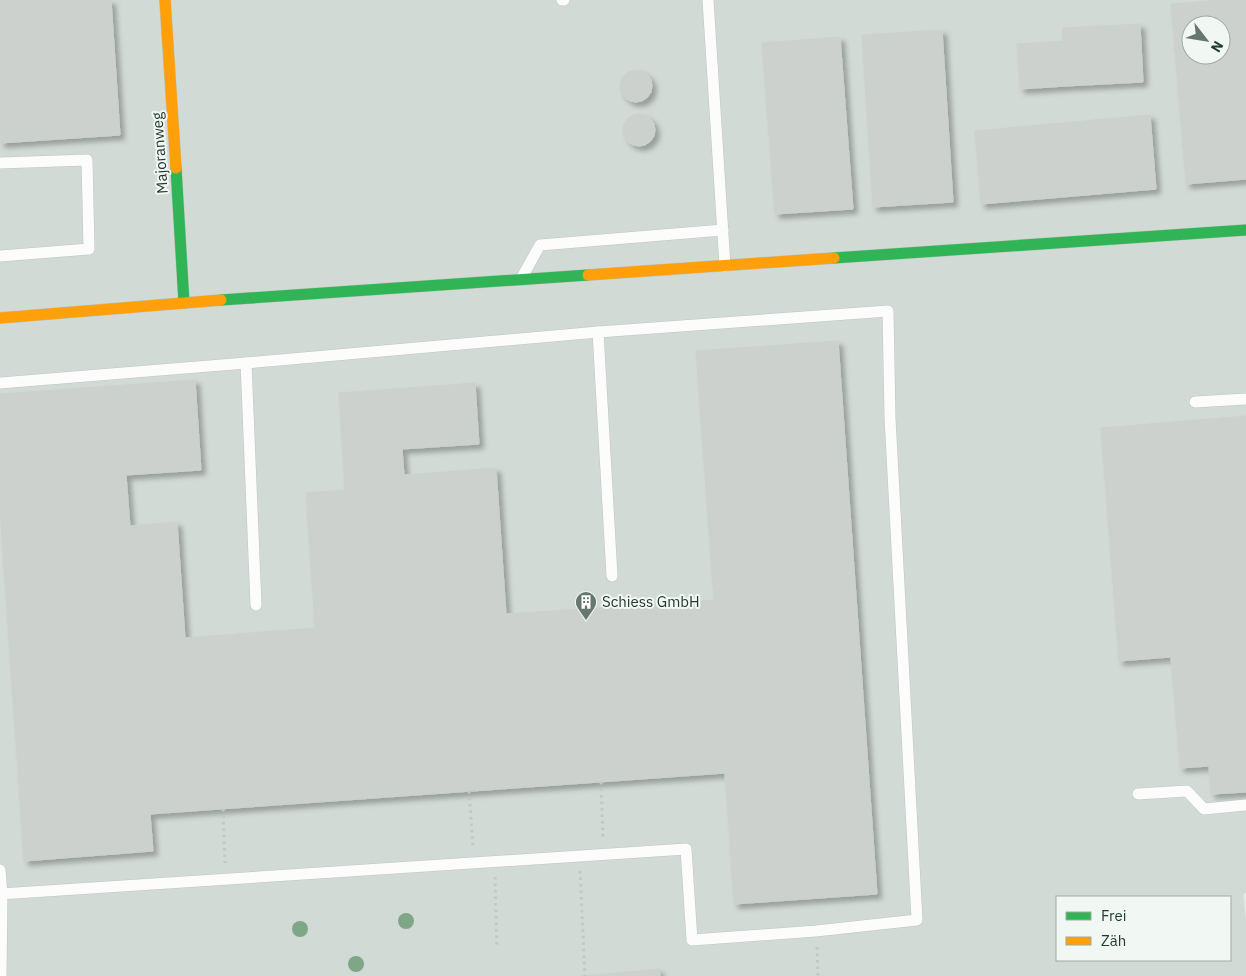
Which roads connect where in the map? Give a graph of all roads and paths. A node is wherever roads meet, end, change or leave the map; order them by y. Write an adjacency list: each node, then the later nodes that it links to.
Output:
1 (165, 0): 9 (street, Majoranweg)
2 (708, 0): 4 (lane)
3 (0, 163): 6 (lane)
4 (723, 230): 7 (lane); 8 (lane)
5 (1246, 230): 7 (street)
6 (0, 256)
7 (725, 266): 8 (street)
8 (520, 280): 9 (street)
9 (184, 303): 10 (street)
10 (0, 318)
11 (598, 332): 12 (lane); 16 (lane); 30 (lane)
12 (246, 363): 13 (lane); 17 (lane)
13 (0, 383)
14 (1246, 399): 15 (lane)
15 (1195, 402)
16 (612, 576)
17 (256, 605)
18 (601, 782): 23 (path)
19 (469, 791): 26 (path)
20 (1138, 794): 21 (lane)
21 (1246, 805)
22 (223, 809): 28 (path)
23 (604, 854): 24 (lane); 30 (lane)
24 (580, 856): 25 (lane); 33 (path)
25 (495, 861): 26 (lane); 31 (path)
26 (474, 862): 28 (lane)
27 (0, 870): 29 (lane)
28 (226, 879): 29 (lane)
29 (1, 894): 32 (lane)
30 (816, 931): 34 (path)
31 (497, 948)
32 (1, 976)
33 (585, 976)
34 (818, 976)

